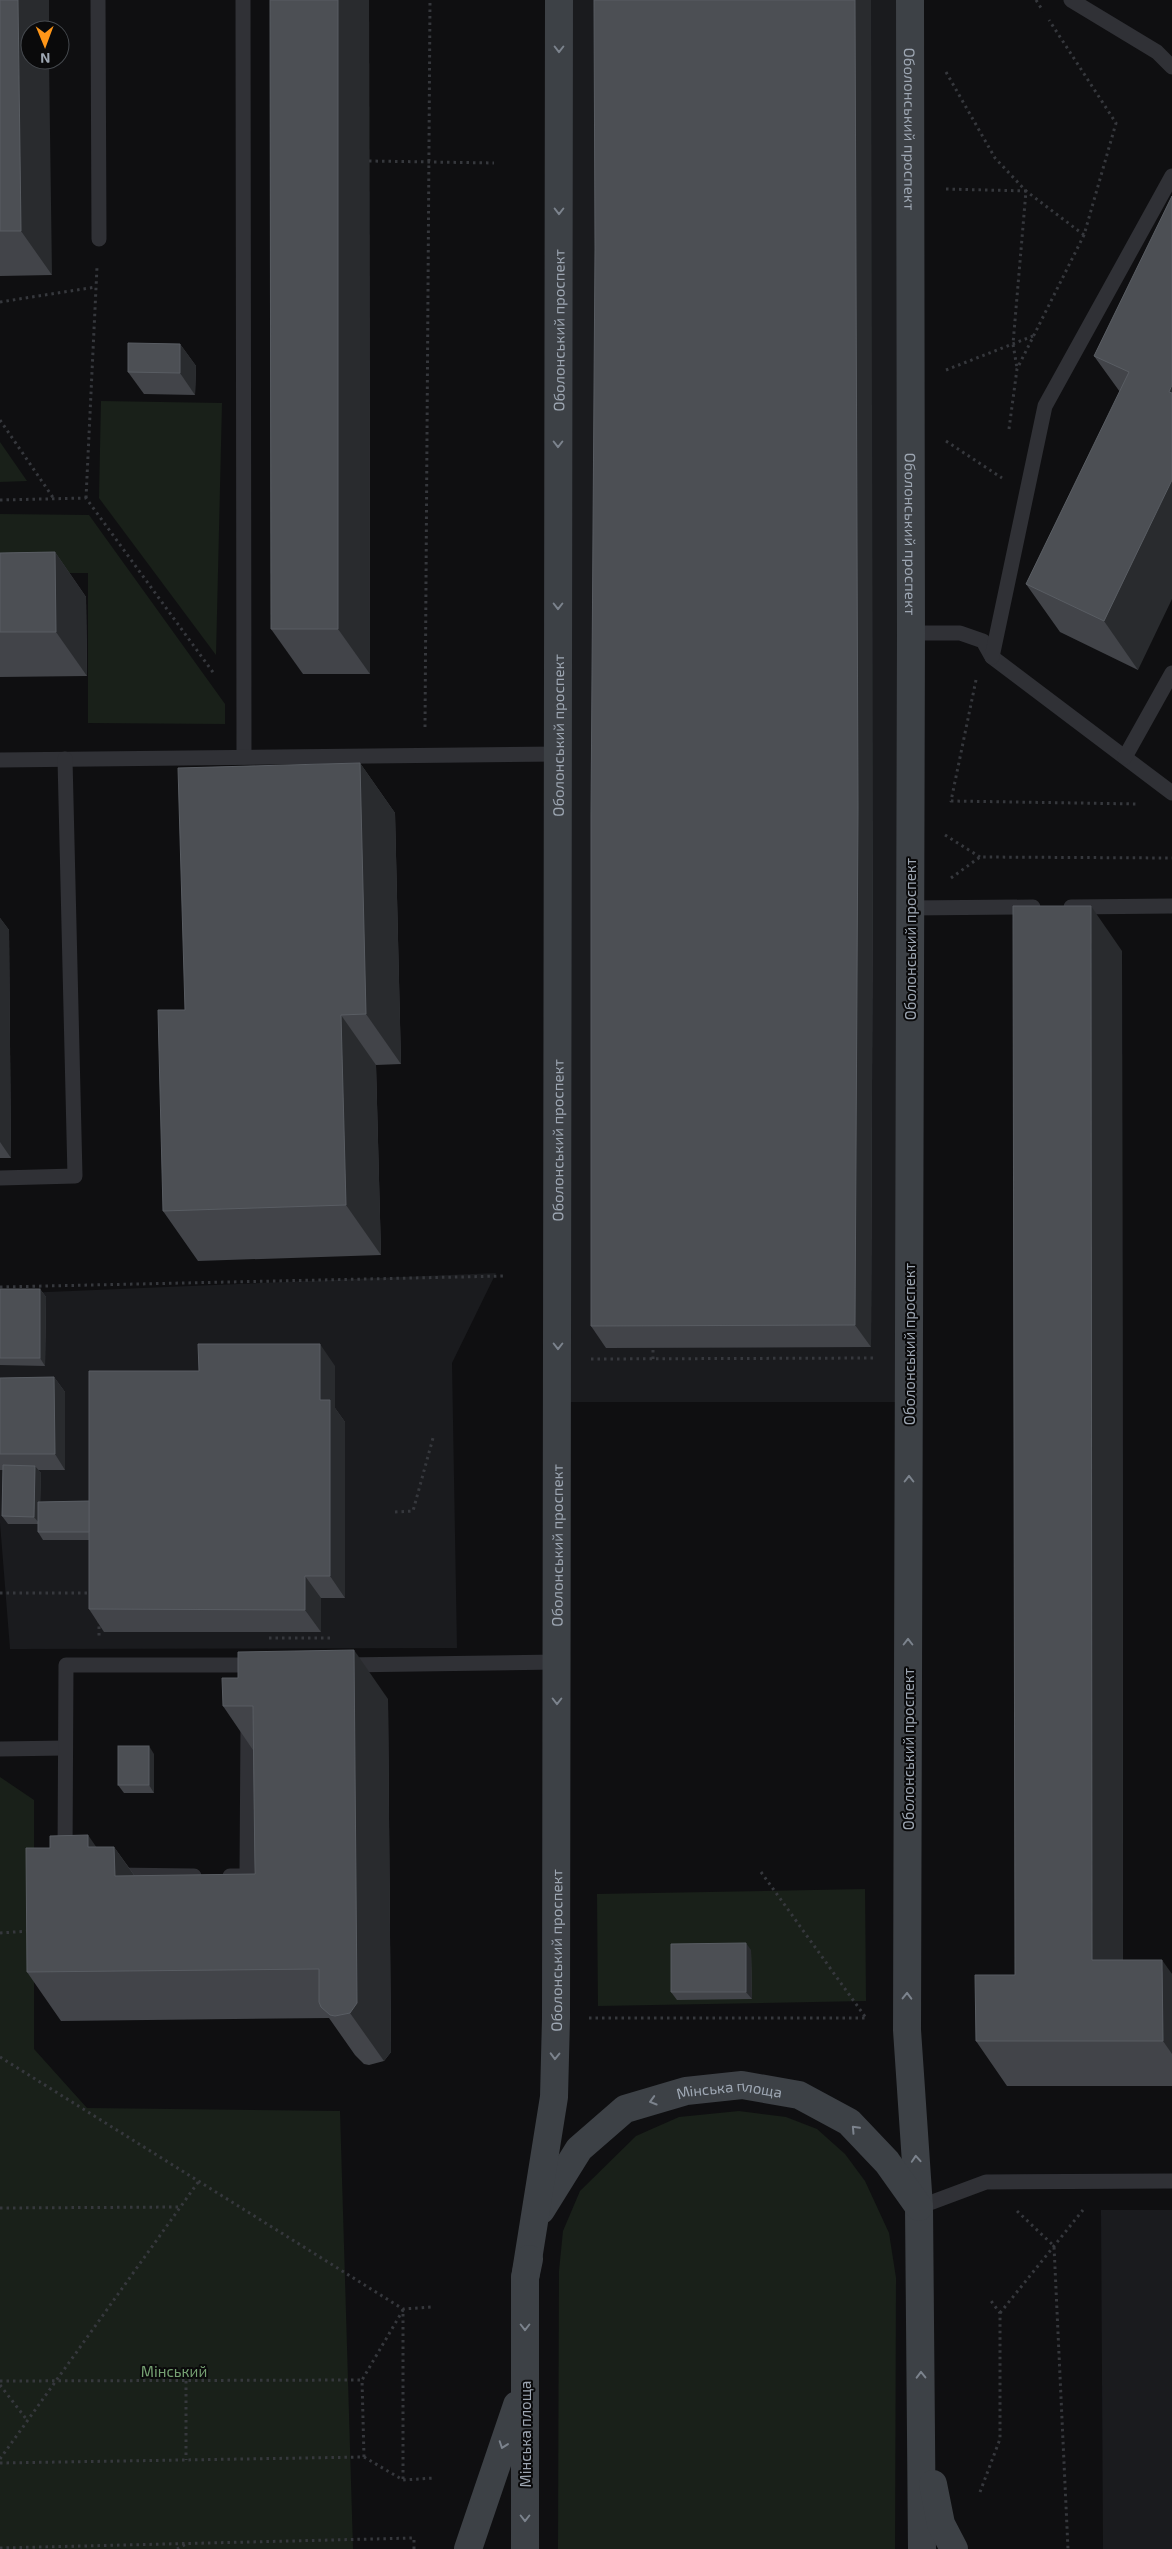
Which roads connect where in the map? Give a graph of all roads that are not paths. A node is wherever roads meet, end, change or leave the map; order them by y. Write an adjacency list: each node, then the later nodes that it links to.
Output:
1 (98, 0): 8 (lane)
2 (243, 0): 14 (lane)
3 (559, 0): 12 (main road, Оболонський проспект, one-way to 12)
4 (910, 0): 9 (main road, Оболонський проспект)
5 (1070, 0): 6 (lane)
6 (1172, 67)
7 (1172, 176): 10 (lane)
8 (99, 239)
9 (911, 633): 10 (lane); 19 (main road, Оболонський проспект)
10 (992, 657): 13 (lane)
11 (1172, 673): 13 (lane)
12 (558, 754): 14 (lane); 21 (main road, Оболонський проспект, one-way to 21)
13 (1125, 757): 17 (lane)
14 (244, 758): 15 (lane)
15 (65, 759): 16 (lane); 20 (lane)
16 (0, 760)
17 (1172, 793)
18 (1172, 906): 19 (lane)
19 (910, 908): 32 (main road, Оболонський проспект, one-way to 19)
20 (0, 1178)
21 (557, 1662): 24 (lane); 33 (main road, Оболонський проспект, one-way to 33)
22 (249, 1665): 23 (lane); 25 (lane); 27 (lane)
23 (269, 1665)
24 (328, 1665)
25 (249, 1684)
26 (248, 1713): 30 (lane)
27 (65, 1748): 28 (lane); 29 (lane)
28 (0, 1749)
29 (65, 1875)
30 (103, 1875)
31 (1172, 2180): 32 (lane)
32 (919, 2207): 33 (main road, Мінська площа, one-way to 33); 35 (main road, one-way to 32)
33 (525, 2278): 34 (main road, Мінська площа, one-way to 34)
34 (524, 2382): 36 (main road, one-way to 36); 37 (main road, Мінська площа, one-way to 37)
35 (922, 2423): 38 (main road); 39 (main road)
36 (468, 2549)
37 (525, 2549)
38 (922, 2549)
39 (954, 2549)

